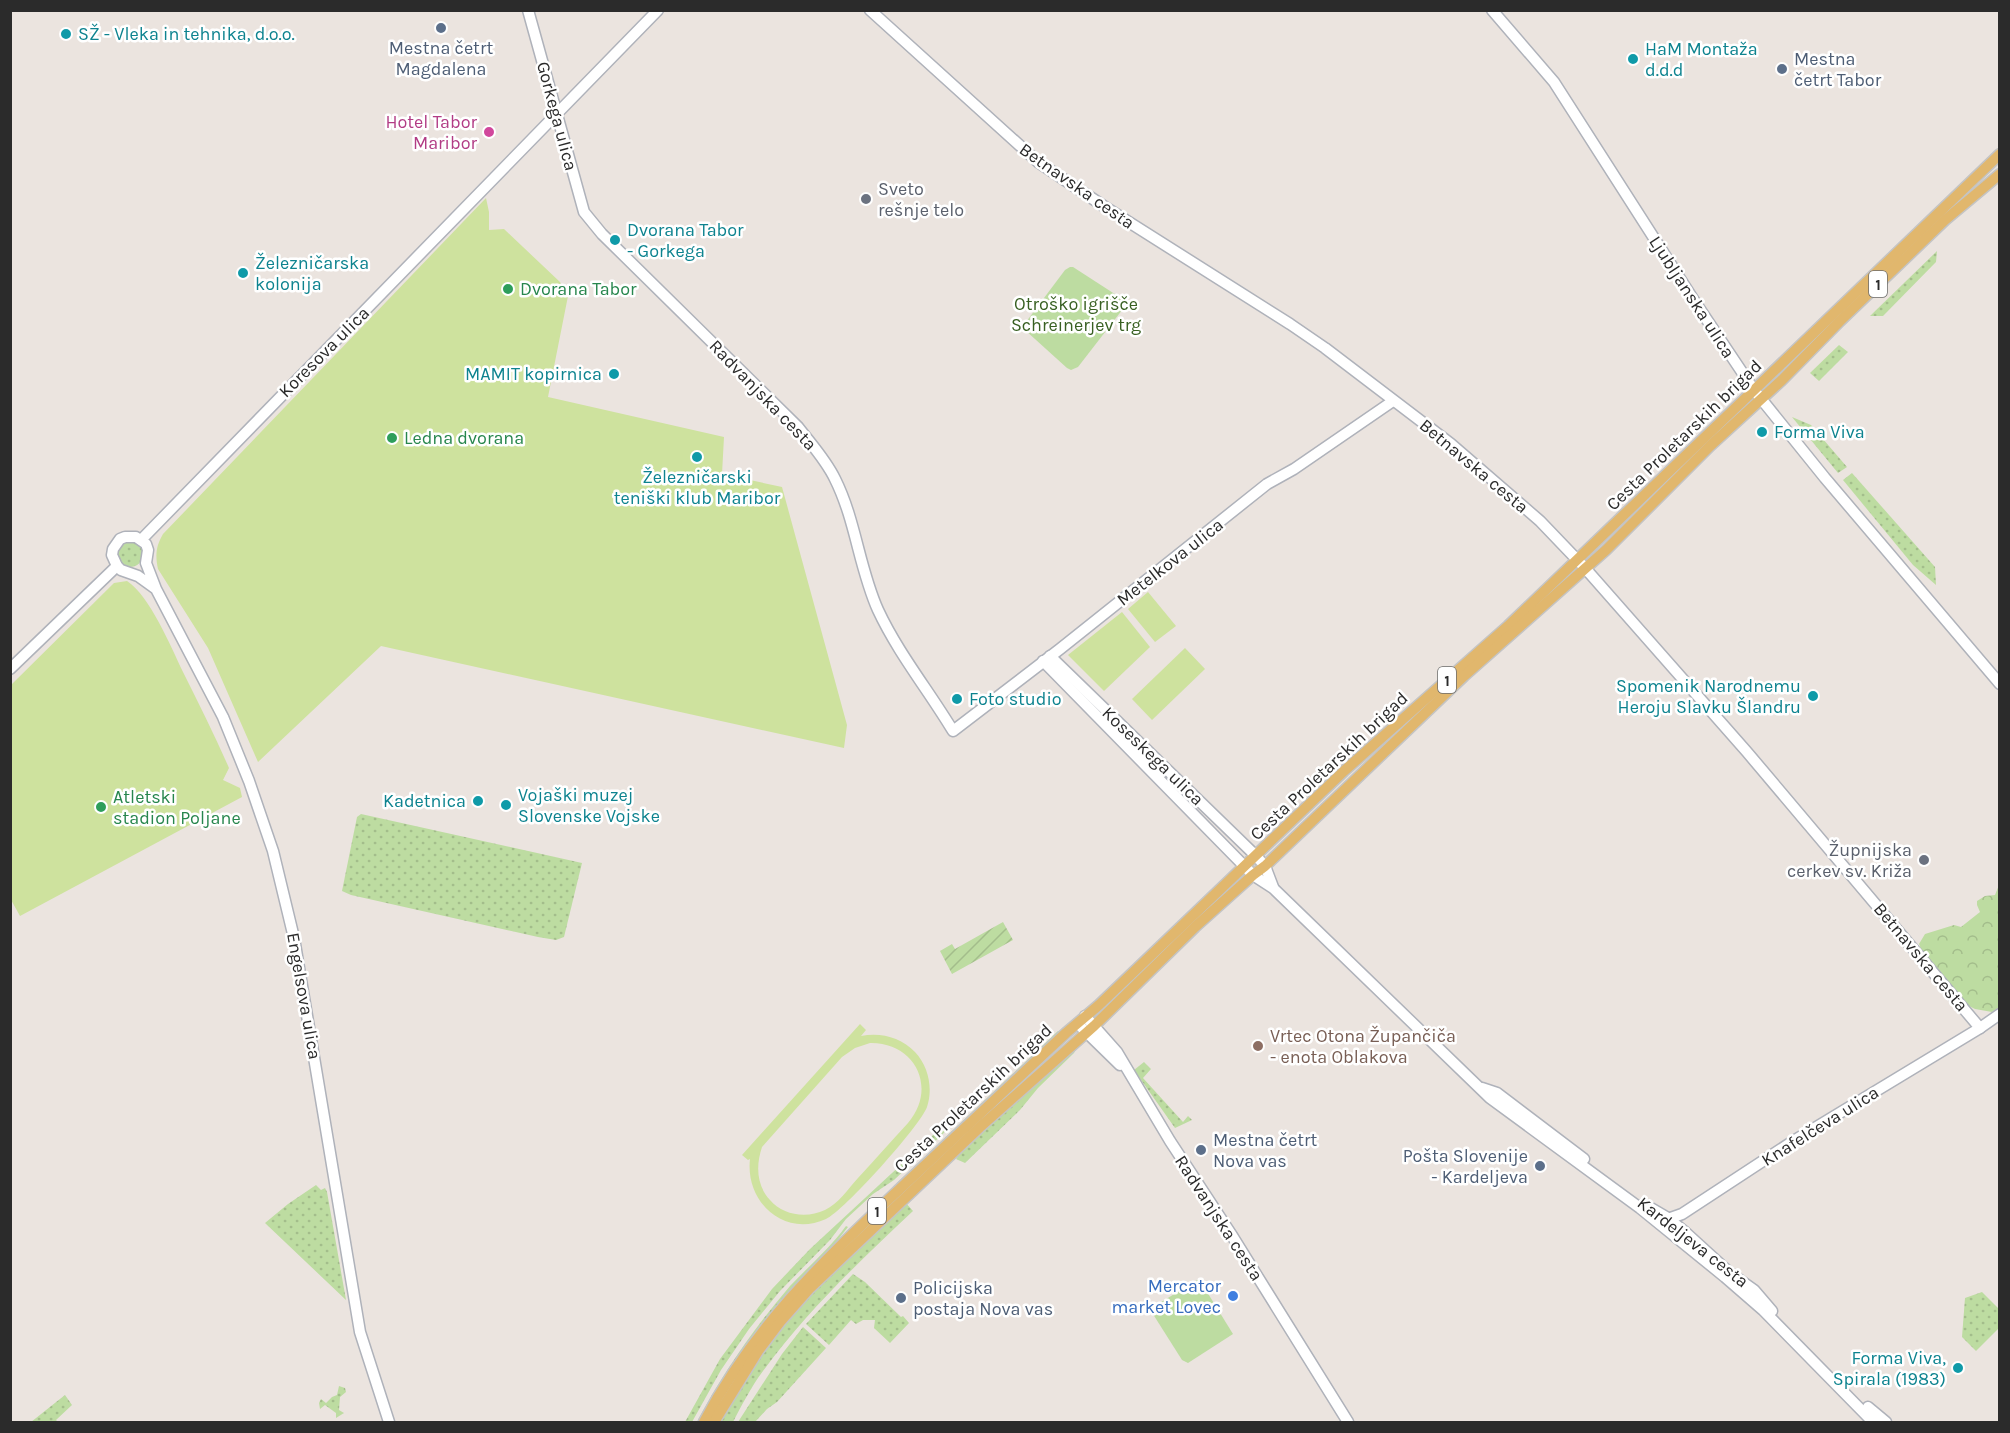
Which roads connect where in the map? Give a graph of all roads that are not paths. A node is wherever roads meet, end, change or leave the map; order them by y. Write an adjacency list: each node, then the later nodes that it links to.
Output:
1 (528, 10): 5 (street, Gorkega ulica)
2 (658, 10): 5 (street, Koresova ulica)
3 (870, 10): 11 (street, Betnavska cesta)
4 (1492, 10): 9 (street, Ljubljanska ulica)
5 (558, 115): 8 (street, Gorkega ulica); 12 (street, Koresova ulica)
6 (2000, 154): 9 (main road, Cesta Proletarskih brigad / 1)
7 (2000, 174): 10 (main road, Cesta Proletarskih brigad / 1)
8 (589, 220): 22 (street, Radvanjska cesta)
9 (1754, 390): 10 (street, Ljubljanska ulica); 13 (main road, Cesta Proletarskih brigad / 1)
10 (1761, 399): 16 (main road, Cesta Proletarskih brigad / 1); 21 (street, Ljubljanska ulica)
11 (1393, 401): 13 (street, Betnavska cesta); 19 (street, Metelkova ulica)
12 (141, 540): 14 (street); 15 (street)
13 (1576, 559): 16 (street, Betnavska cesta); 23 (main road, Cesta Proletarskih brigad / 1)
14 (147, 563): 17 (street); 18 (street, Engelsova ulica)
15 (117, 566): 17 (street); 20 (street)
16 (1585, 568): 25 (main road, Cesta Proletarskih brigad / 1); 30 (street, Betnavska cesta)
17 (132, 572): 18 (street)
18 (156, 589): 33 (street, Engelsova ulica)
19 (1046, 658): 22 (street, Metelkova ulica); 23 (street, Koseskega ulica); 24 (street, Koseskega ulica)
20 (10, 669)
21 (2000, 684)
22 (953, 731)
23 (1256, 856): 24 (main road, Cesta Proletarskih brigad / 1); 25 (street, Koseskega ulica)
24 (1244, 866): 26 (street, Koseskega ulica); 29 (main road, Cesta Proletarskih brigad / 1)
25 (1265, 866): 26 (main road, Cesta Proletarskih brigad / 1); 27 (street)
26 (1252, 874): 27 (street, Kardeljeva cesta); 31 (main road, Cesta Proletarskih brigad / 1)
27 (1273, 888): 32 (street, Kardeljeva cesta)
28 (2000, 1014): 30 (street, Knafelčeva ulica)
29 (1082, 1020): 31 (street, Radvanjska cesta); 34 (main road, Cesta Proletarskih brigad / 1)
30 (1980, 1028): 32 (street, Knafelčeva ulica)
31 (1090, 1030): 35 (main road, Cesta Proletarskih brigad / 1); 36 (street, Radvanjska cesta)
32 (1664, 1221): 37 (street, Kardeljeva cesta); 38 (street, Kardeljeva cesta)
33 (389, 1422)
34 (704, 1422)
35 (714, 1422)
36 (1348, 1422)
37 (1873, 1422)
38 (1886, 1422)

